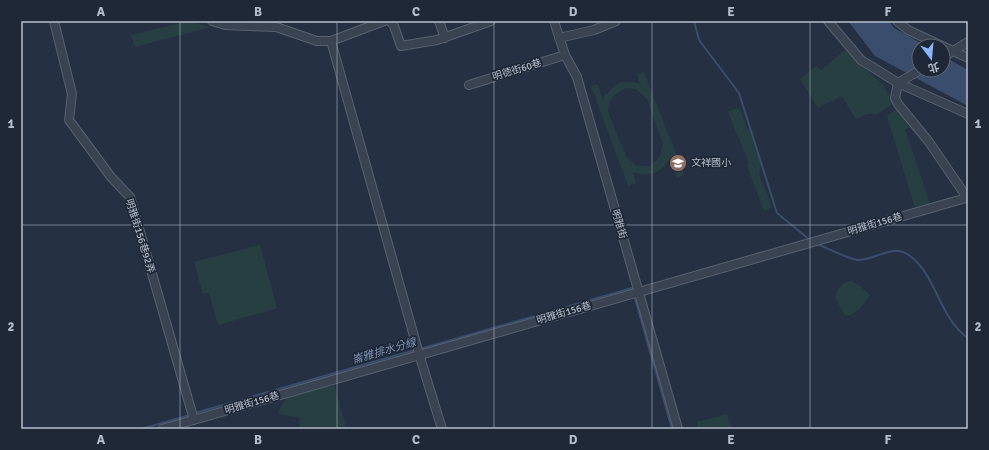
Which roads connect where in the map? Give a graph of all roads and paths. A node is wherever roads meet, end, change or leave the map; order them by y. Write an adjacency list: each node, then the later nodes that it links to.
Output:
1 (54, 21): 27 (street, 明雅街156巷92弄)
2 (212, 21): 14 (street)
3 (384, 21): 14 (street)
4 (390, 21): 11 (street)
5 (439, 21): 11 (street)
6 (491, 21): 11 (street)
7 (554, 21): 12 (street, 明雅街)
8 (616, 21): 12 (street)
9 (828, 21): 21 (street)
10 (897, 21): 13 (street)
11 (445, 38)
12 (559, 38): 17 (street, 明雅街)
13 (921, 38)
14 (331, 40): 26 (street)
15 (968, 42): 16 (street)
16 (951, 52)
17 (565, 55): 22 (street, 明德街60巷); 25 (street, 明雅街)
18 (951, 55): 19 (street)
19 (968, 58)
20 (911, 75): 21 (street)
21 (898, 83): 23 (street); 24 (street)
22 (469, 85)
23 (968, 114)
24 (967, 199): 25 (street, 明雅街156巷)
25 (638, 292): 26 (street, 明雅街156巷); 30 (street, 明雅街)
26 (419, 354): 27 (street, 明雅街156巷); 29 (street)
27 (194, 420): 28 (street, 明雅街156巷)
28 (162, 429)
29 (442, 429)
30 (678, 429)

